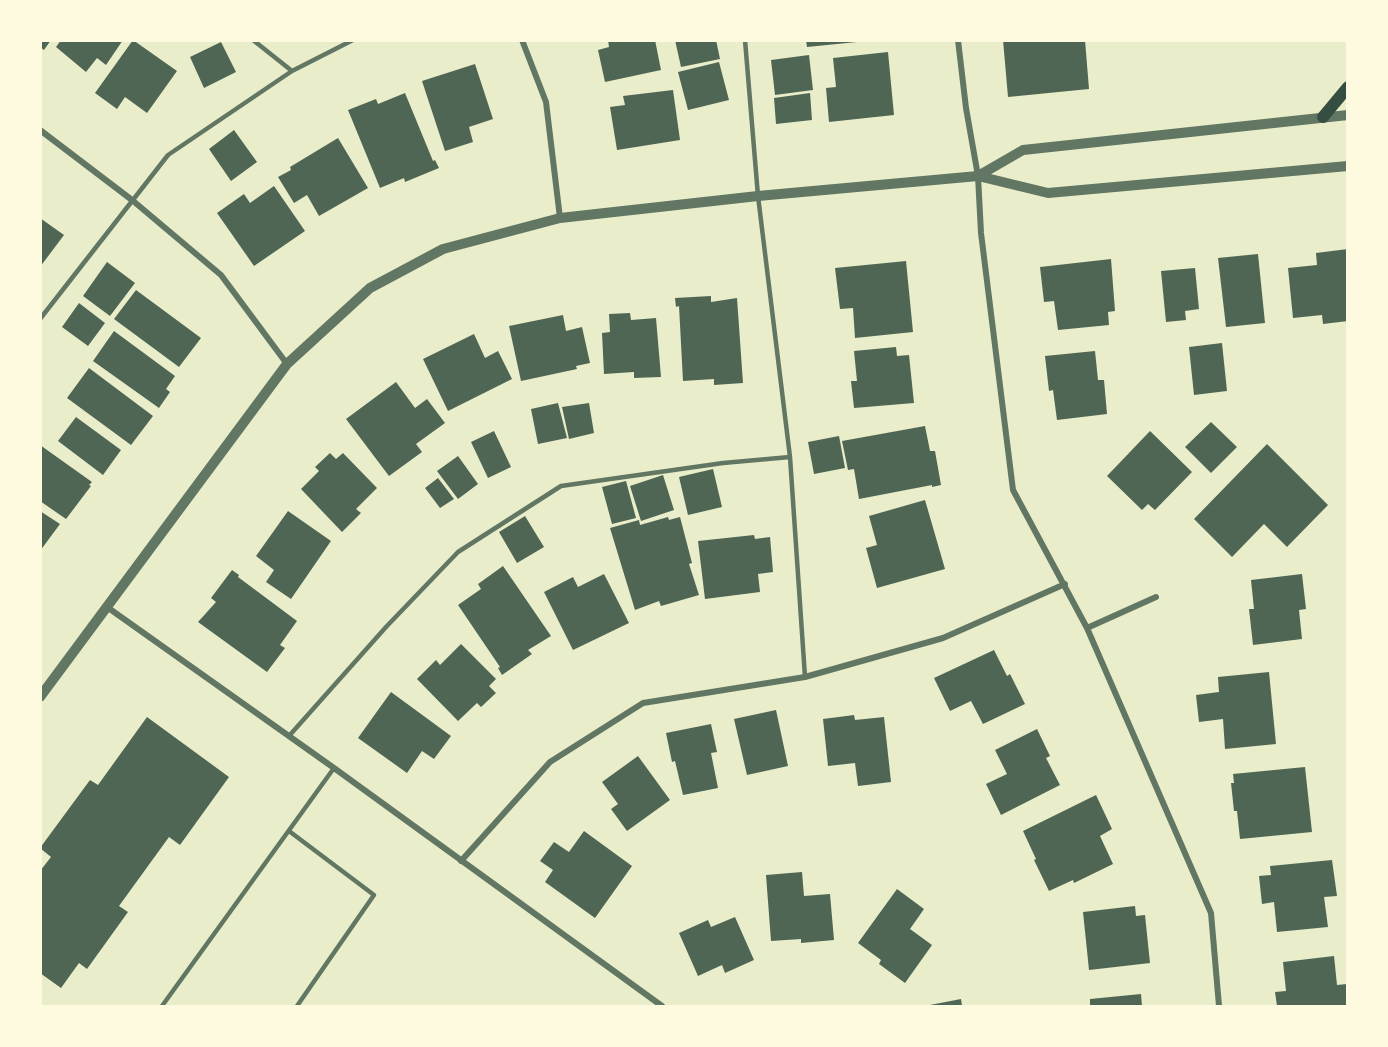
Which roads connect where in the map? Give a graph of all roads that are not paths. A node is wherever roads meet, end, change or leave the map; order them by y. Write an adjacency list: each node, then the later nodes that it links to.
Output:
1 (253, 40): 6 (lane)
2 (353, 40): 6 (lane)
3 (522, 40): 15 (street)
4 (746, 40): 13 (lane)
5 (958, 40): 12 (street)
6 (292, 71): 14 (lane)
7 (1347, 87): 9 (main road)
8 (1347, 115): 9 (street)
9 (1323, 117): 12 (street)
10 (40, 130): 14 (street)
11 (1347, 166): 12 (street)
12 (978, 176): 13 (street); 19 (street)
13 (758, 196): 15 (street); 18 (lane)
14 (132, 200): 16 (lane); 17 (street)
15 (560, 218): 17 (street)
16 (40, 319)
17 (287, 364): 21 (street)
18 (790, 458): 23 (lane); 25 (lane)
19 (1065, 584): 22 (street); 23 (street)
20 (1156, 597): 22 (street)
21 (107, 607): 24 (street); 25 (street)
22 (1087, 628): 32 (street)
23 (805, 677): 28 (street)
24 (40, 697)
25 (289, 736): 26 (street)
26 (334, 768): 27 (lane); 28 (street)
27 (289, 831): 29 (lane); 30 (lane)
28 (461, 861): 31 (street)
29 (162, 1006)
30 (297, 1006)
31 (662, 1006)
32 (1219, 1006)

